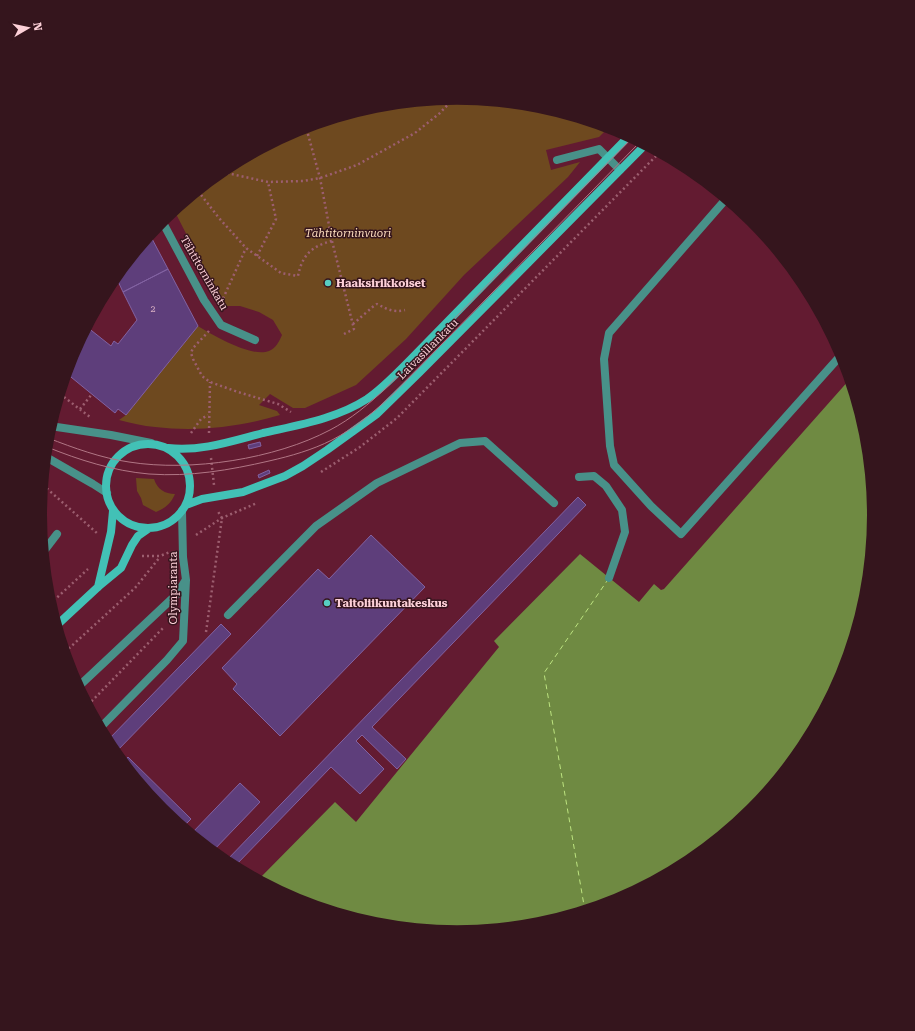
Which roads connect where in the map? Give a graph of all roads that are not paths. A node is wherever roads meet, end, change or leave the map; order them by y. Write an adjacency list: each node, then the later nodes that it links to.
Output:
1 (625, 140): 3 (main road, Laivasillankatu)
2 (642, 148): 5 (main road, Laivasillankatu)
3 (608, 158): 4 (street); 5 (street); 12 (main road, Laivasillankatu)
4 (557, 160)
5 (620, 170): 17 (main road, Laivasillankatu)
6 (723, 203): 9 (street)
7 (165, 227): 8 (street, Tähtitorninkatu)
8 (255, 340)
9 (837, 359)
10 (57, 427): 11 (street, Laivasillankatu)
11 (151, 443): 12 (main road, Laivasillankatu); 15 (main road, Laivasillankatu)
12 (168, 448): 17 (main road, Laivasillankatu)
13 (51, 460): 15 (street)
14 (579, 477): 22 (street)
15 (107, 493): 18 (main road, Laivasillankatu)
16 (554, 503): 25 (street)
17 (184, 508): 19 (main road, Laivasillankatu); 23 (street, Olympiaranta)
18 (113, 511): 19 (main road); 24 (main road)
19 (148, 529): 24 (main road)
20 (58, 534): 21 (street)
21 (48, 546)
22 (609, 578)
23 (186, 580): 27 (street); 28 (street, Olympiaranta)
24 (98, 587): 26 (main road)
25 (228, 615)
26 (61, 621)
27 (82, 683)
28 (104, 724)

